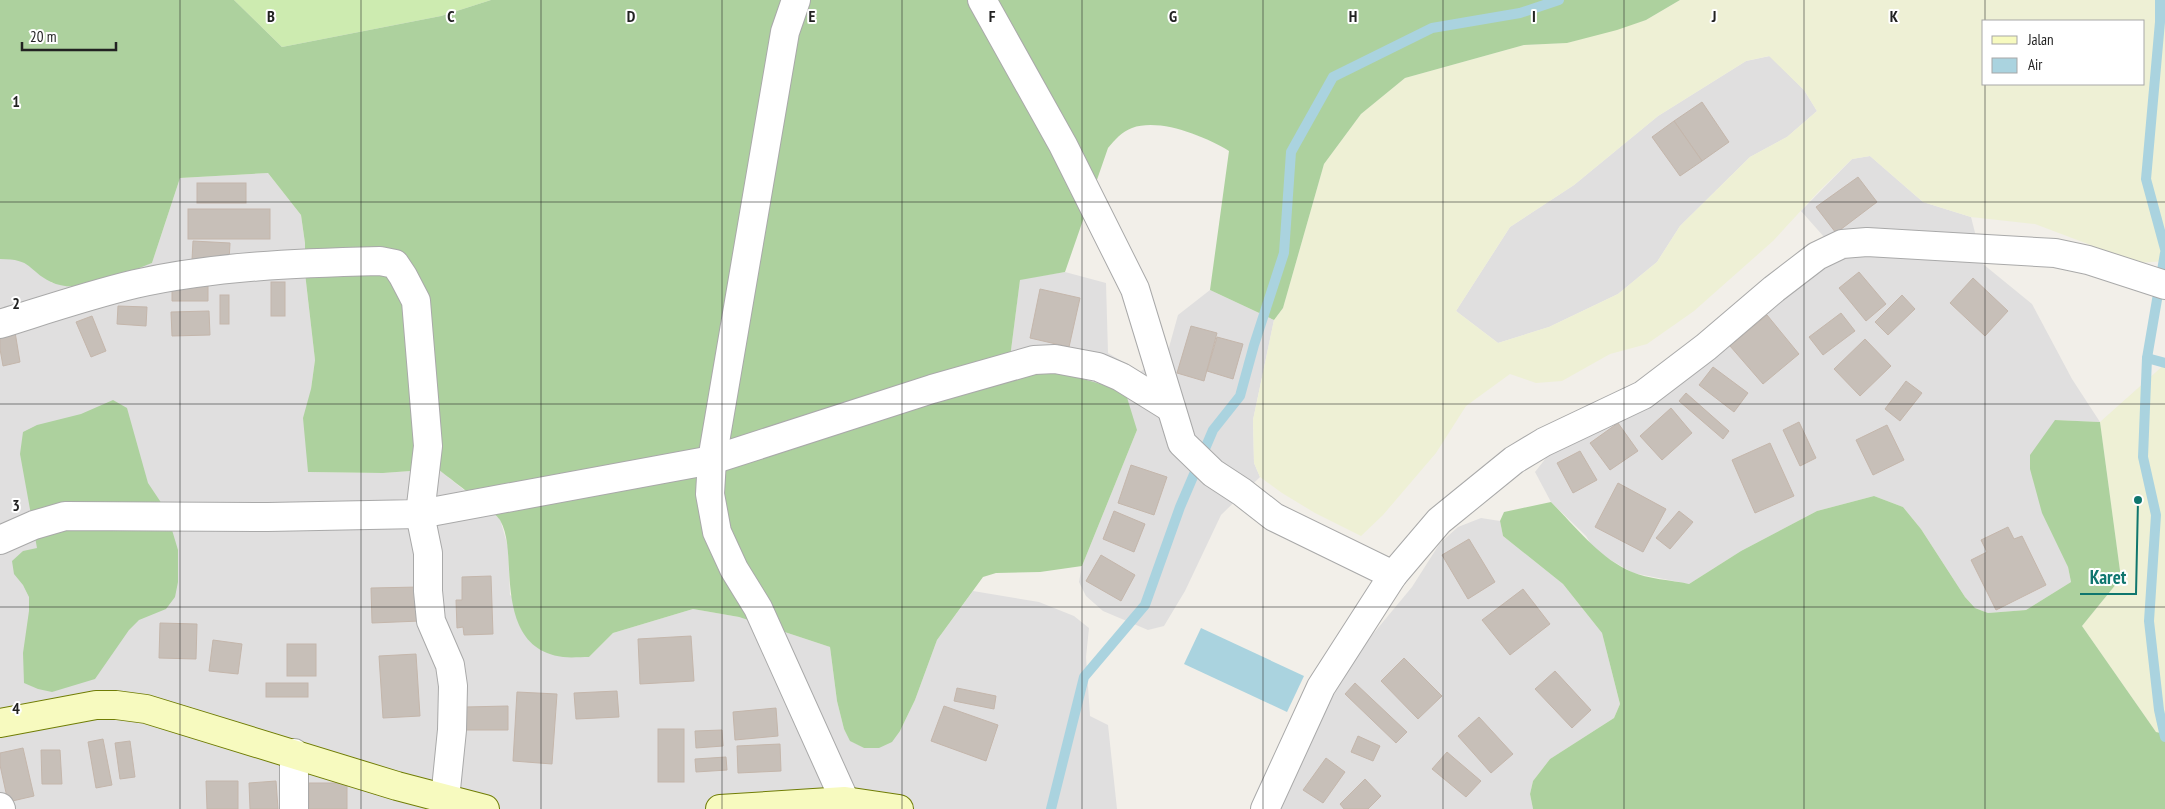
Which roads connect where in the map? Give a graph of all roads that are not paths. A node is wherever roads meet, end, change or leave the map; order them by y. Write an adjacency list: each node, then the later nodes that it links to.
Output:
1 (796, 0): 6 (street)
2 (982, 0): 5 (street)
3 (2165, 285): 9 (street)
4 (0, 324): 7 (street)
5 (1171, 408): 6 (street); 9 (street)
6 (712, 460): 7 (street); 13 (street)
7 (420, 514): 8 (street); 12 (street)
8 (0, 540)
9 (1393, 575): 14 (street)
10 (0, 723): 11 (street)
11 (294, 753): 12 (street); 15 (street)
12 (445, 799): 16 (street)
13 (845, 800): 17 (street); 18 (street)
14 (1267, 808)
15 (294, 809)
16 (485, 809)
17 (720, 809)
18 (899, 809)

